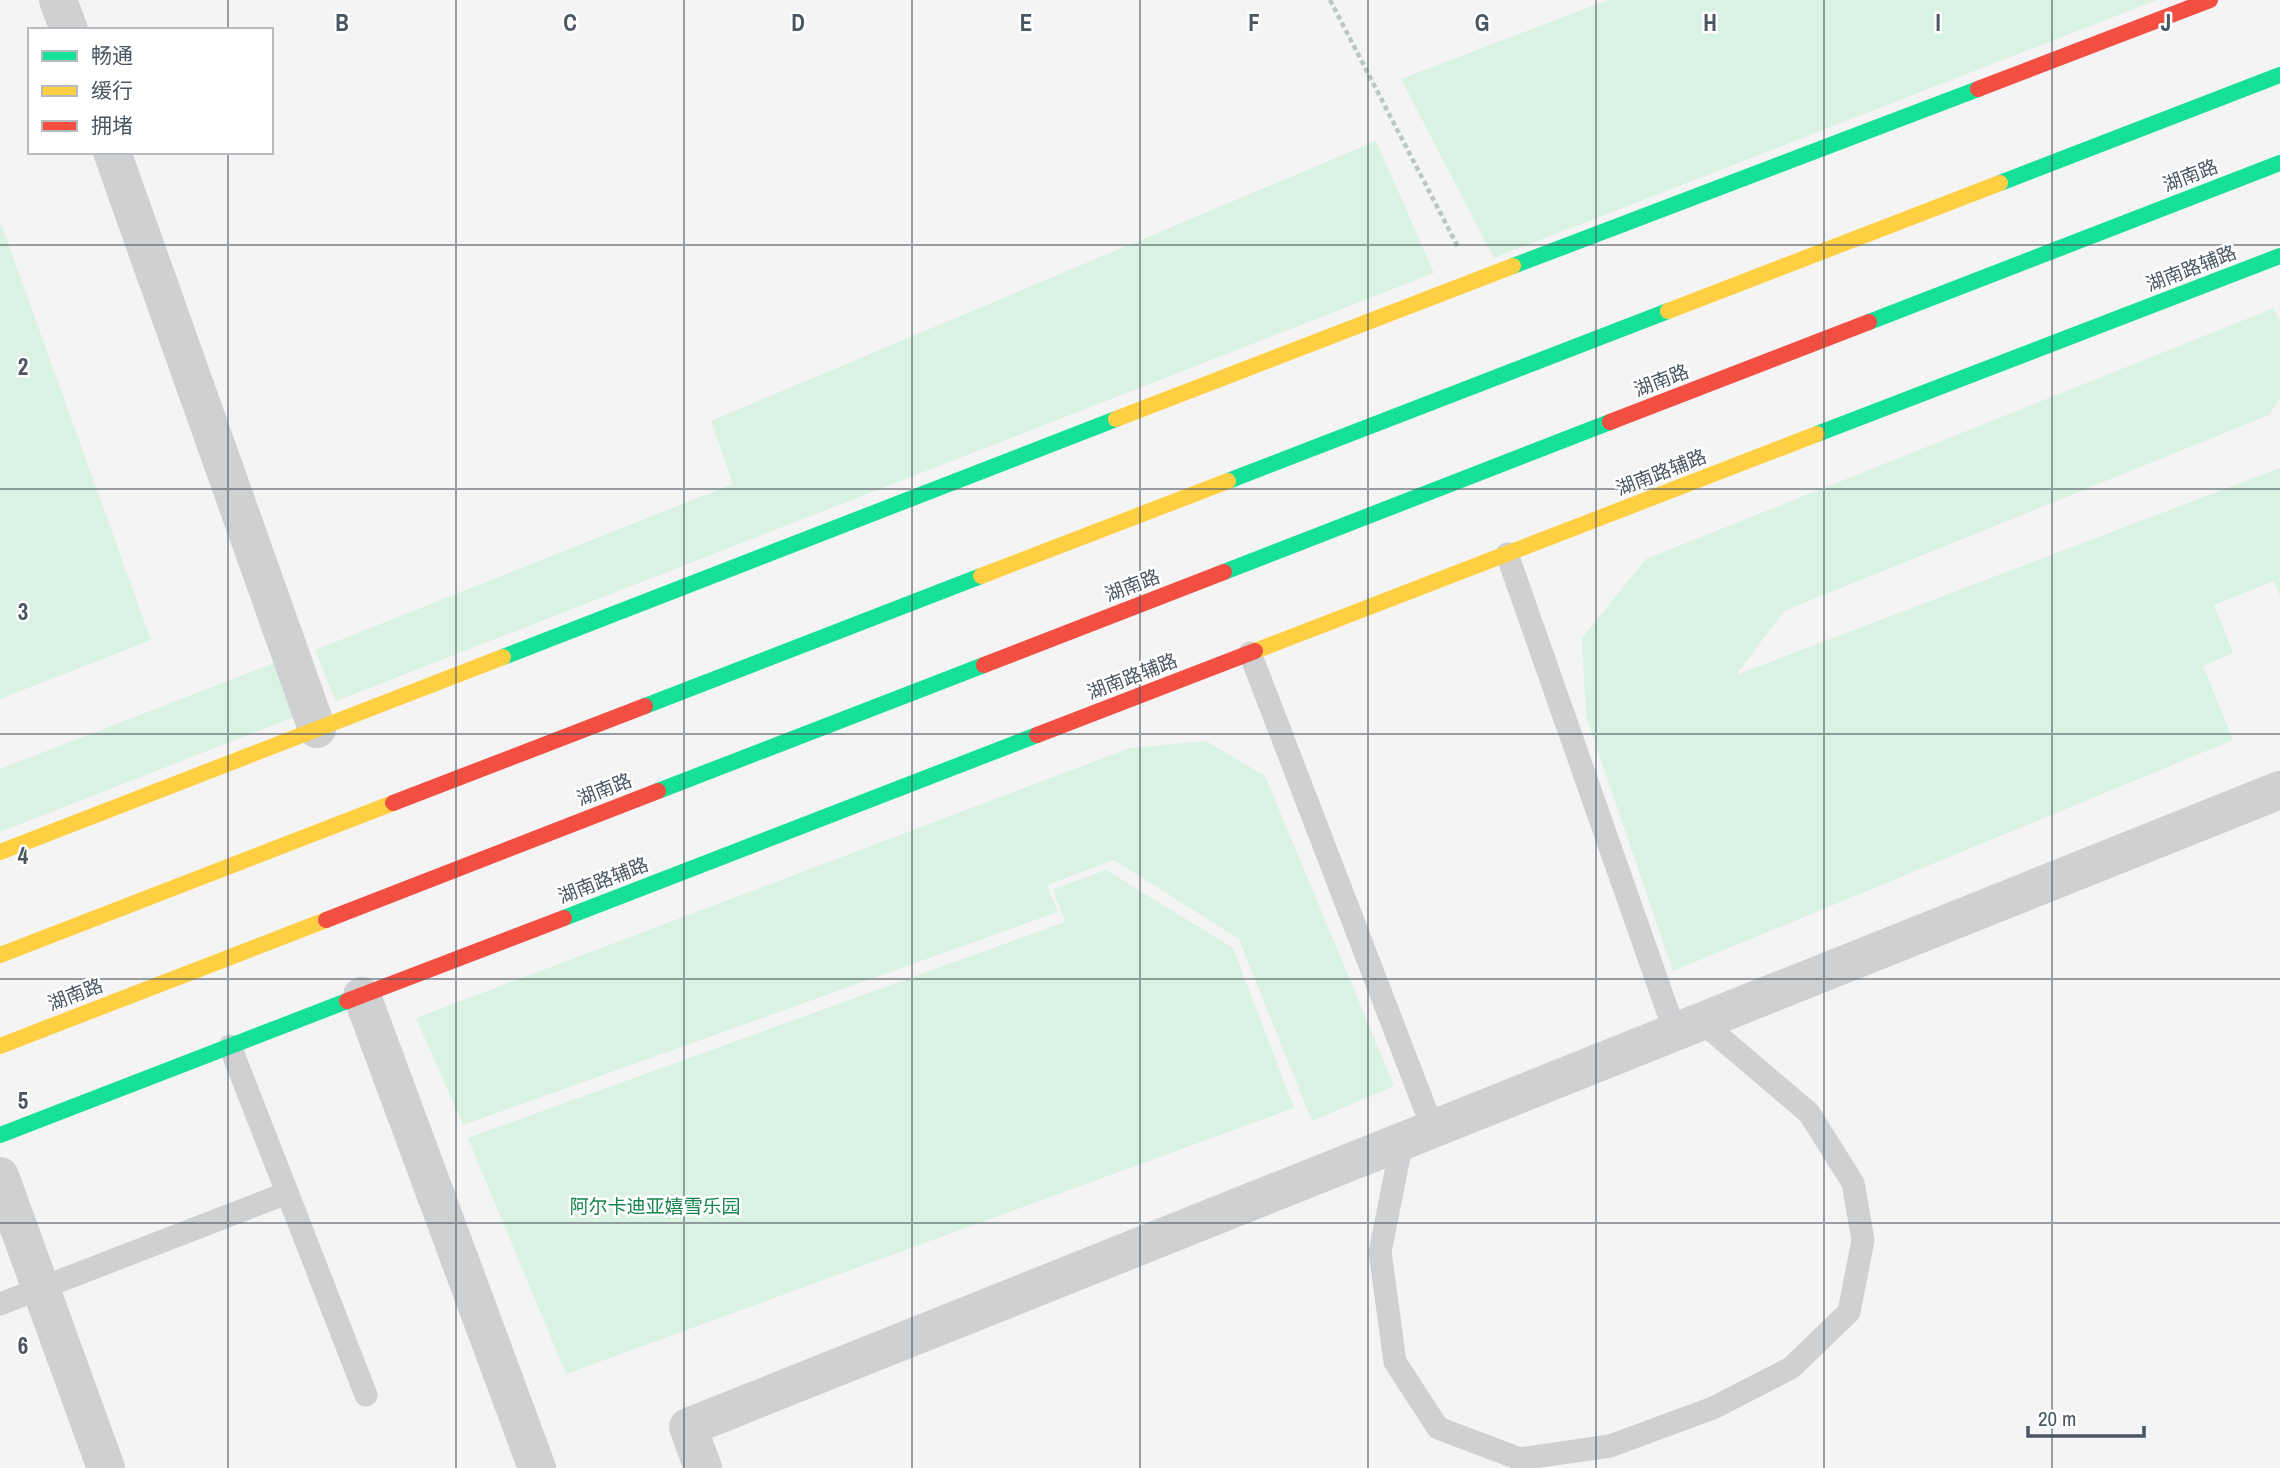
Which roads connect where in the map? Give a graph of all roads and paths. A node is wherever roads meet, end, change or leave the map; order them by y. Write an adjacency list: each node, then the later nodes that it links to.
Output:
1 (58, 0): 4 (street)
2 (1330, 0): 9 (path)
3 (2210, 0): 9 (main road)
4 (68, 28)
5 (2280, 75): 15 (main road)
6 (113, 154): 12 (street)
7 (2280, 163): 18 (main road, 湖南路)
8 (2280, 256): 10 (main road, 湖南路辅路)
9 (1476, 282): 12 (main road)
10 (1507, 554): 11 (main road, 湖南路辅路); 17 (lane)
11 (1250, 653): 16 (main road, 湖南路辅路); 21 (lane)
12 (317, 729): 14 (main road)
13 (2280, 790): 17 (street)
14 (0, 852)
15 (0, 954)
16 (362, 996): 19 (main road, 湖南路辅路); 28 (street)
17 (1689, 1027): 21 (street); 21 (lane)
18 (0, 1046)
19 (230, 1046): 20 (main road, 湖南路辅路); 23 (lane)
20 (0, 1135)
21 (1418, 1136): 29 (street)
22 (0, 1175): 24 (street)
23 (288, 1193): 24 (lane); 26 (lane)
24 (41, 1289): 25 (lane); 27 (street)
25 (0, 1304)
26 (366, 1395)
27 (106, 1468)
28 (537, 1468)
29 (703, 1468)

